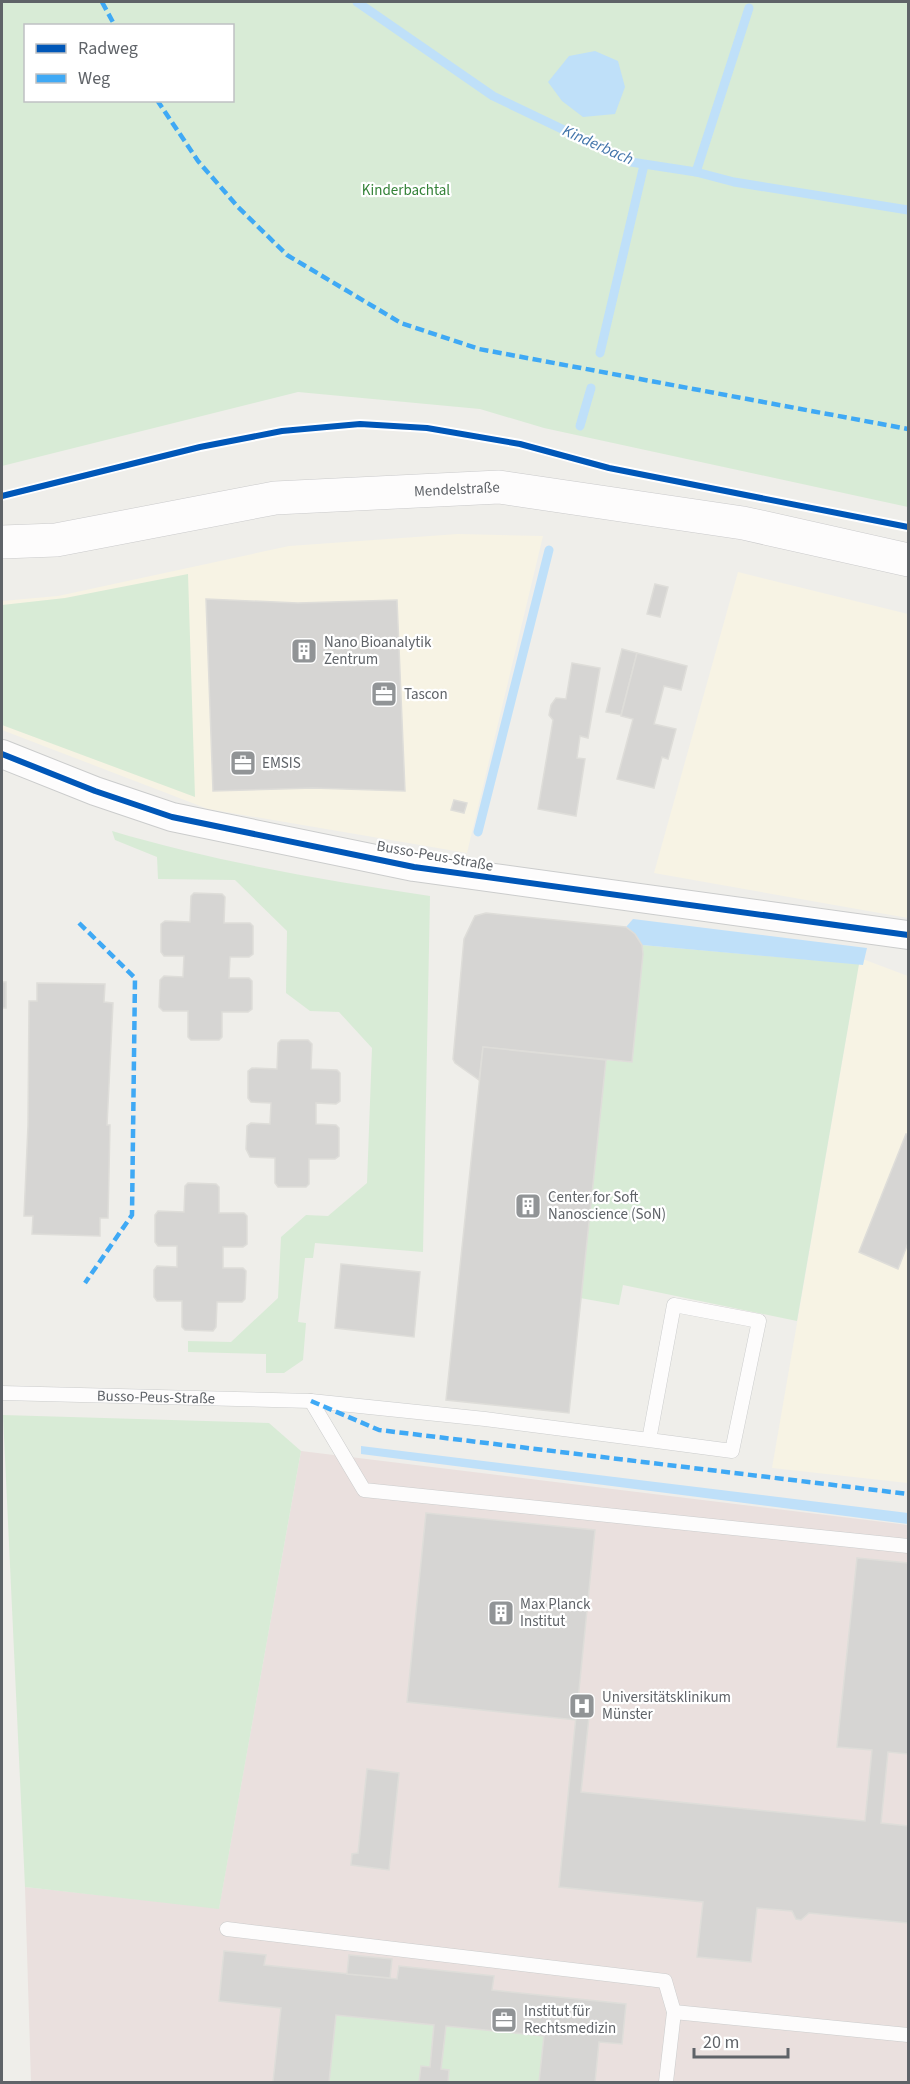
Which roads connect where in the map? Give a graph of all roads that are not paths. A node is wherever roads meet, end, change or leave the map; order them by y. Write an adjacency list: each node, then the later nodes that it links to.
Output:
1 (2, 542): 2 (main road, Mendelstraße)
2 (909, 560)
3 (2, 754): 4 (street, Busso-Peus-Straße)
4 (909, 935)
5 (2, 1393): 6 (lane, Busso-Peus-Straße)
6 (311, 1401): 7 (lane, Busso-Peus-Straße); 8 (lane)
7 (649, 1440): 7 (lane, Busso-Peus-Straße)
8 (909, 1546)
9 (227, 1929): 10 (lane)
10 (674, 2012): 11 (lane); 12 (lane)
11 (909, 2035)
12 (666, 2082)

